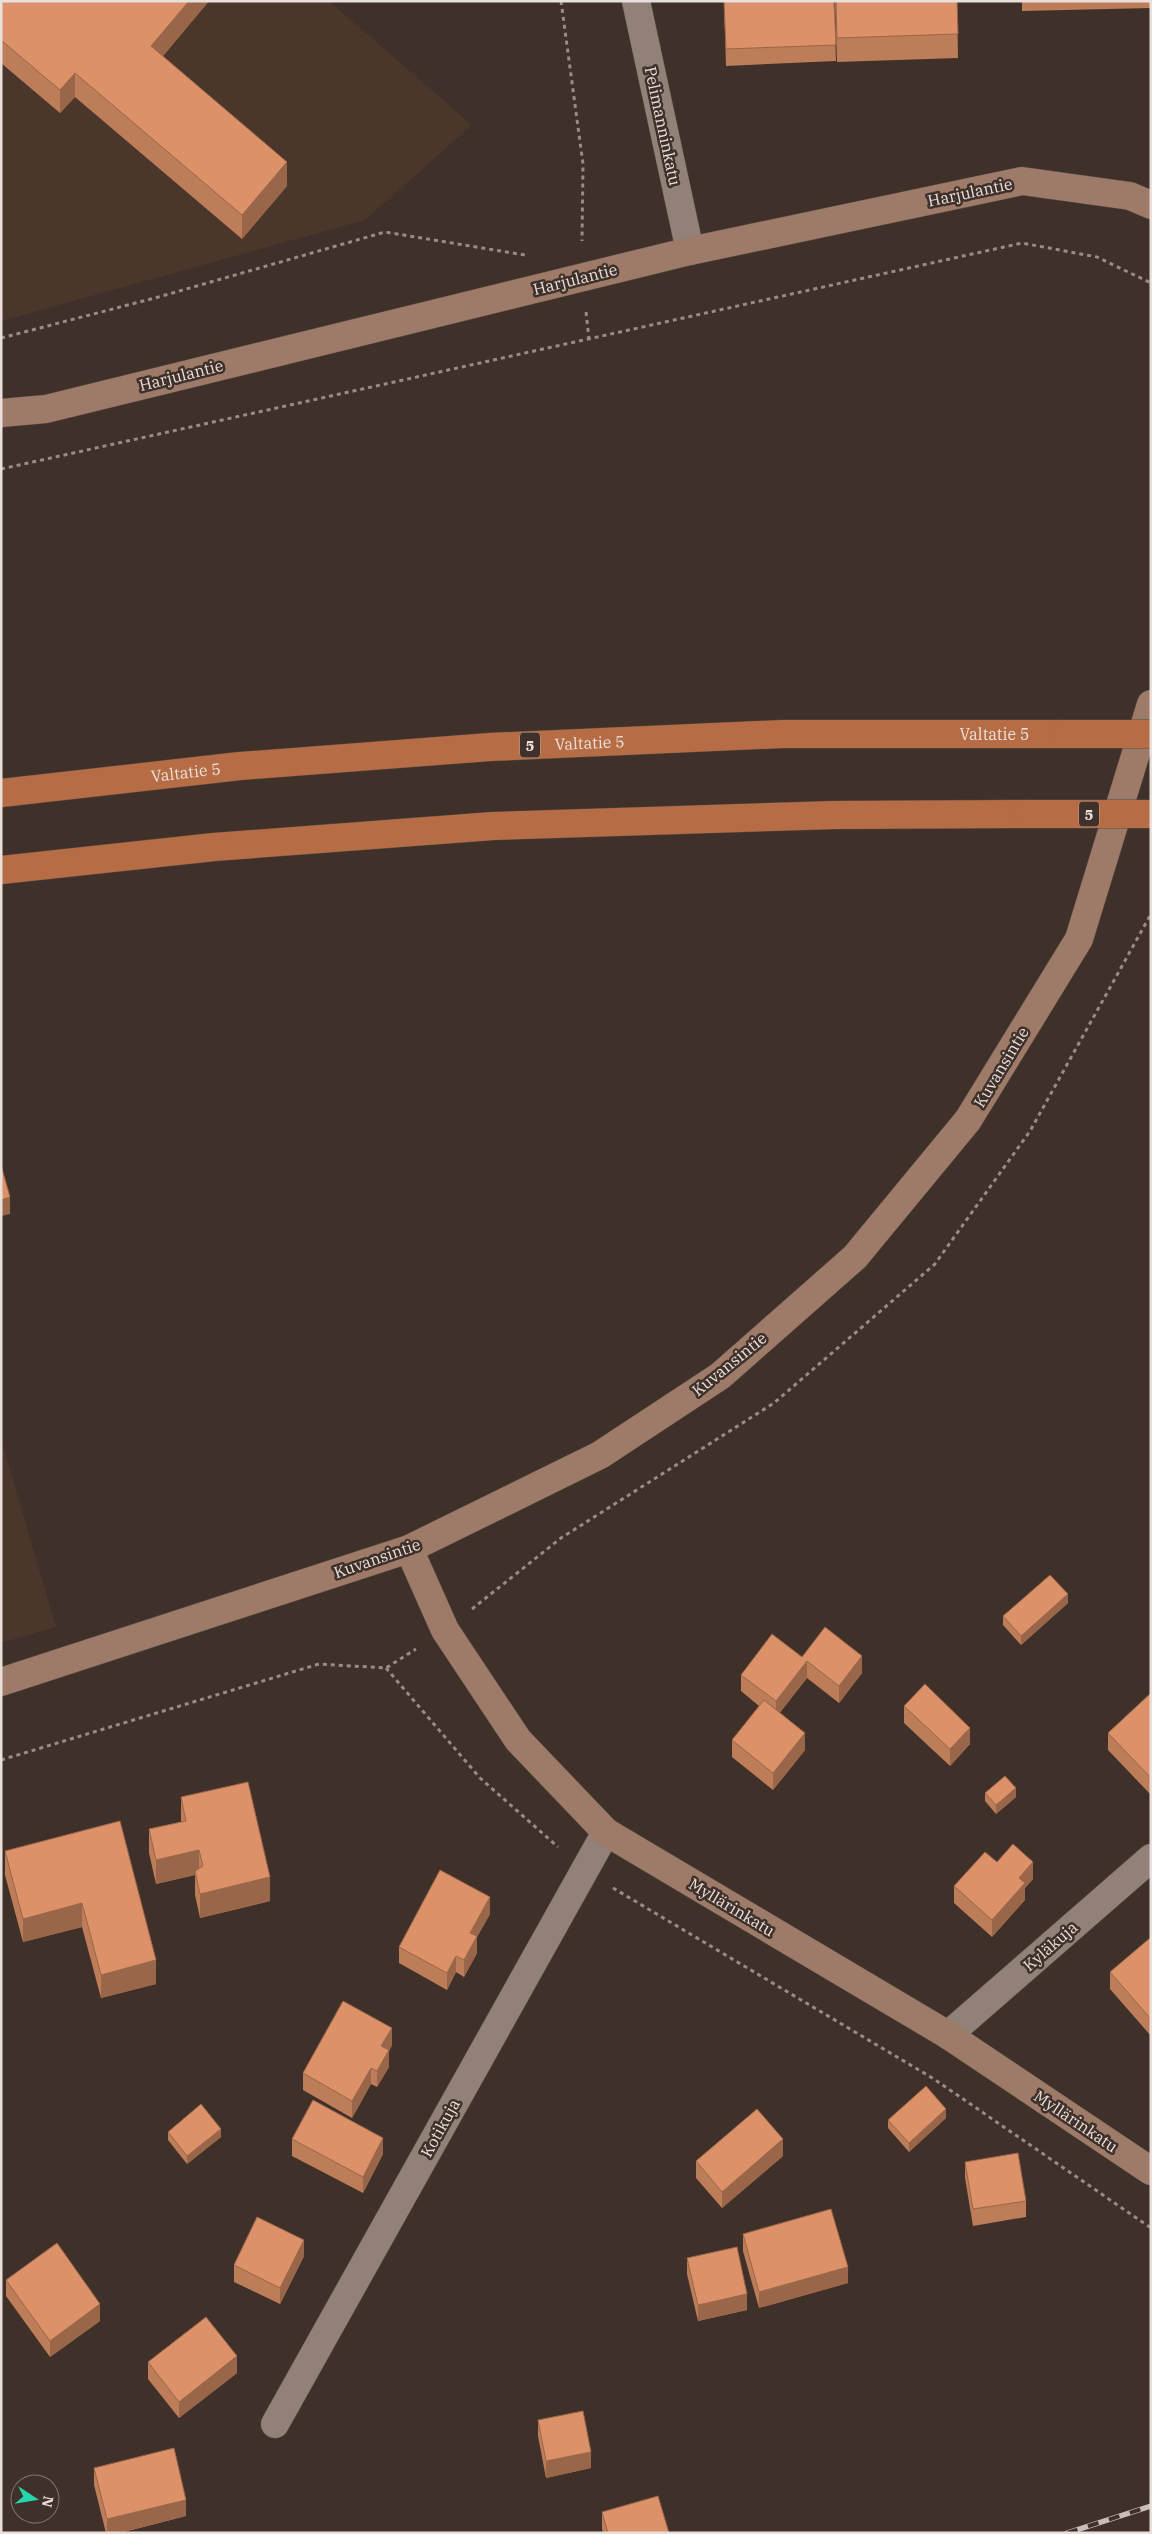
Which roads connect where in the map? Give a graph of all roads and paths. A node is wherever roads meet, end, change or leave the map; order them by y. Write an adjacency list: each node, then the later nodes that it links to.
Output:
1 (561, 1): 6 (path)
2 (636, 1): 4 (street, Pelimanninkatu)
3 (1151, 205): 4 (street, Harjulantie)
4 (690, 251): 6 (street, Harjulantie)
5 (533, 256): 8 (path)
6 (582, 277): 9 (path); 10 (street, Harjulantie)
7 (1151, 283): 9 (path)
8 (1, 338)
9 (589, 339): 11 (path)
10 (1, 413)
11 (1, 469)
12 (1151, 704): 17 (street, Kuvansintie)
13 (1151, 734): 14 (highway, Valtatie 5 / 5, bridge)
14 (1, 793)
15 (1151, 814): 16 (highway, 5, bridge)
16 (1, 870)
17 (409, 1549): 18 (street, Kuvansintie); 20 (street, Myllärinkatu)
18 (1, 1682)
19 (1, 1760): 22 (path)
20 (606, 1832): 22 (street, Kotikuja); 23 (street, Myllärinkatu)
21 (1151, 1858): 23 (street, Kyläkuja)
22 (584, 1870): 25 (path); 26 (street, Kotikuja)
23 (948, 2035): 24 (street, Myllärinkatu)
24 (1151, 2171)
25 (1151, 2228)
26 (275, 2424)

